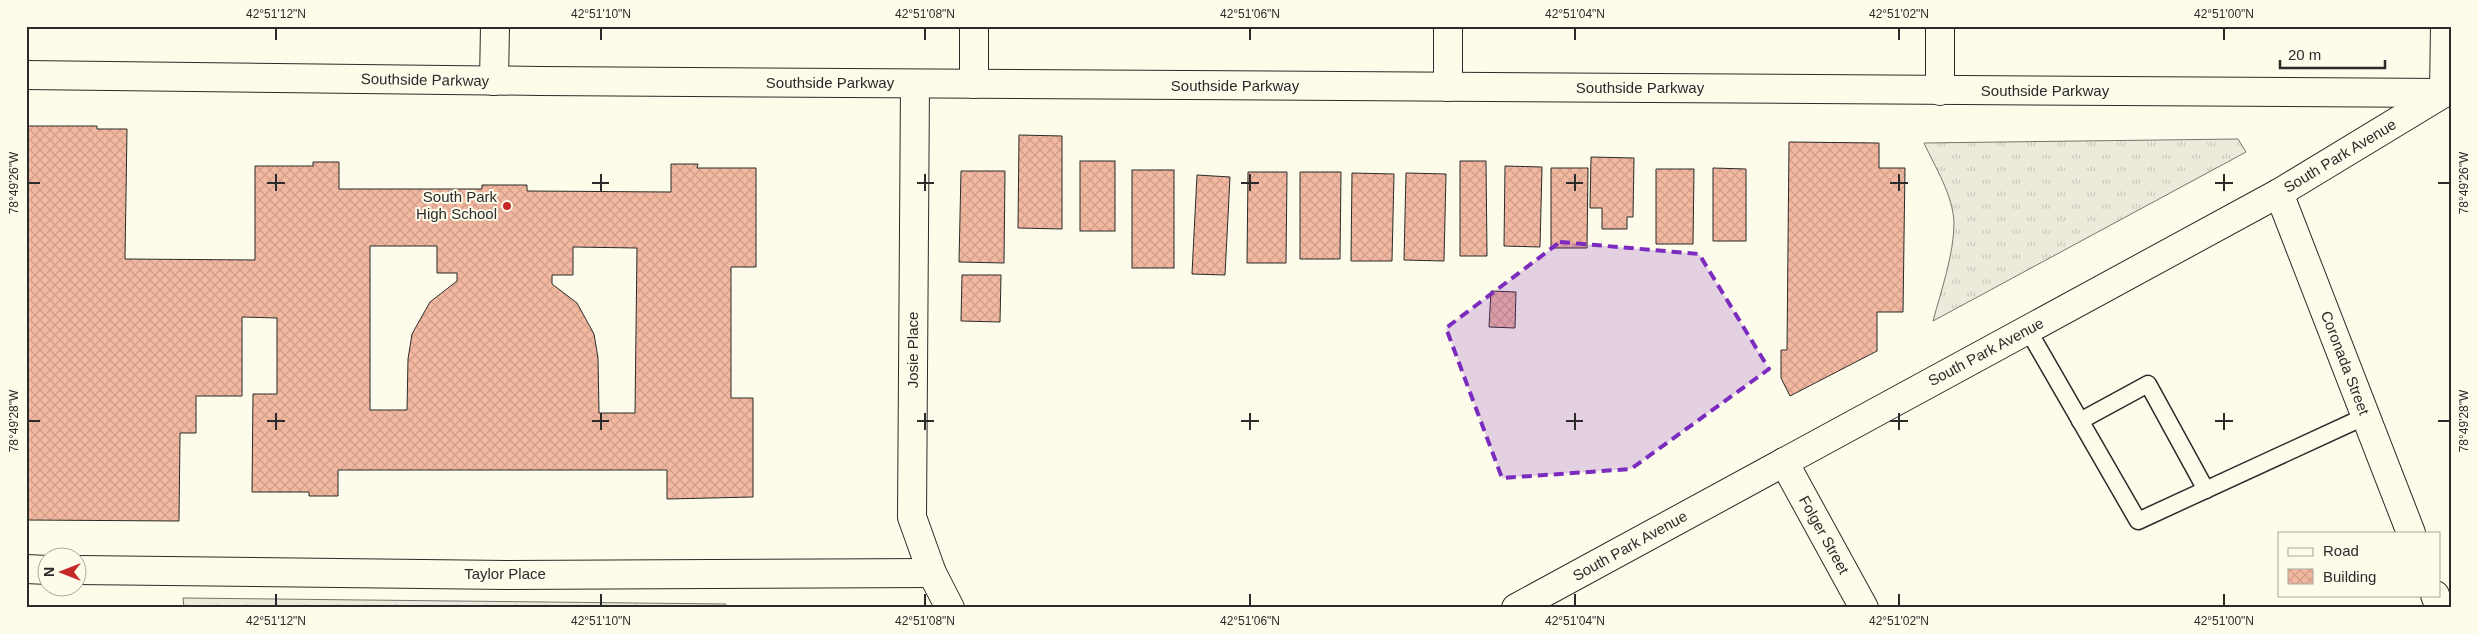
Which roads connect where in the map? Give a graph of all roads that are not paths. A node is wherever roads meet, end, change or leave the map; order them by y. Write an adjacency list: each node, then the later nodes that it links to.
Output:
1 (495, 26): 7 (street)
2 (974, 26): 9 (street)
3 (1448, 26): 10 (street)
4 (1940, 26): 11 (street)
5 (2445, 26): 12 (street)
6 (26, 75): 7 (street, Southside Parkway)
7 (494, 81): 8 (street, Southside Parkway)
8 (915, 84): 9 (street, Southside Parkway); 21 (street, Josie Place)
9 (974, 84): 10 (street, Southside Parkway)
10 (1448, 87): 11 (street, Southside Parkway)
11 (1940, 90): 12 (street, Southside Parkway)
12 (2448, 93): 13 (street, South Park Avenue)
13 (2279, 193): 14 (street, South Park Avenue); 15 (street, Coronada Street)
14 (2028, 330): 16 (lane); 17 (street, South Park Avenue)
15 (2366, 416): 18 (lane); 19 (street, Coronada Street)
16 (2080, 421): 18 (lane); 18 (lane)
17 (1784, 462): 24 (street, South Park Avenue); 25 (street, Folger Street)
18 (2206, 490)
19 (2411, 532)
20 (88, 570): 21 (street, Taylor Place)
21 (932, 573): 23 (street, Josie Place)
22 (2435, 596): 26 (street)
23 (950, 608)
24 (1516, 608)
25 (1864, 608)
26 (2440, 608)

